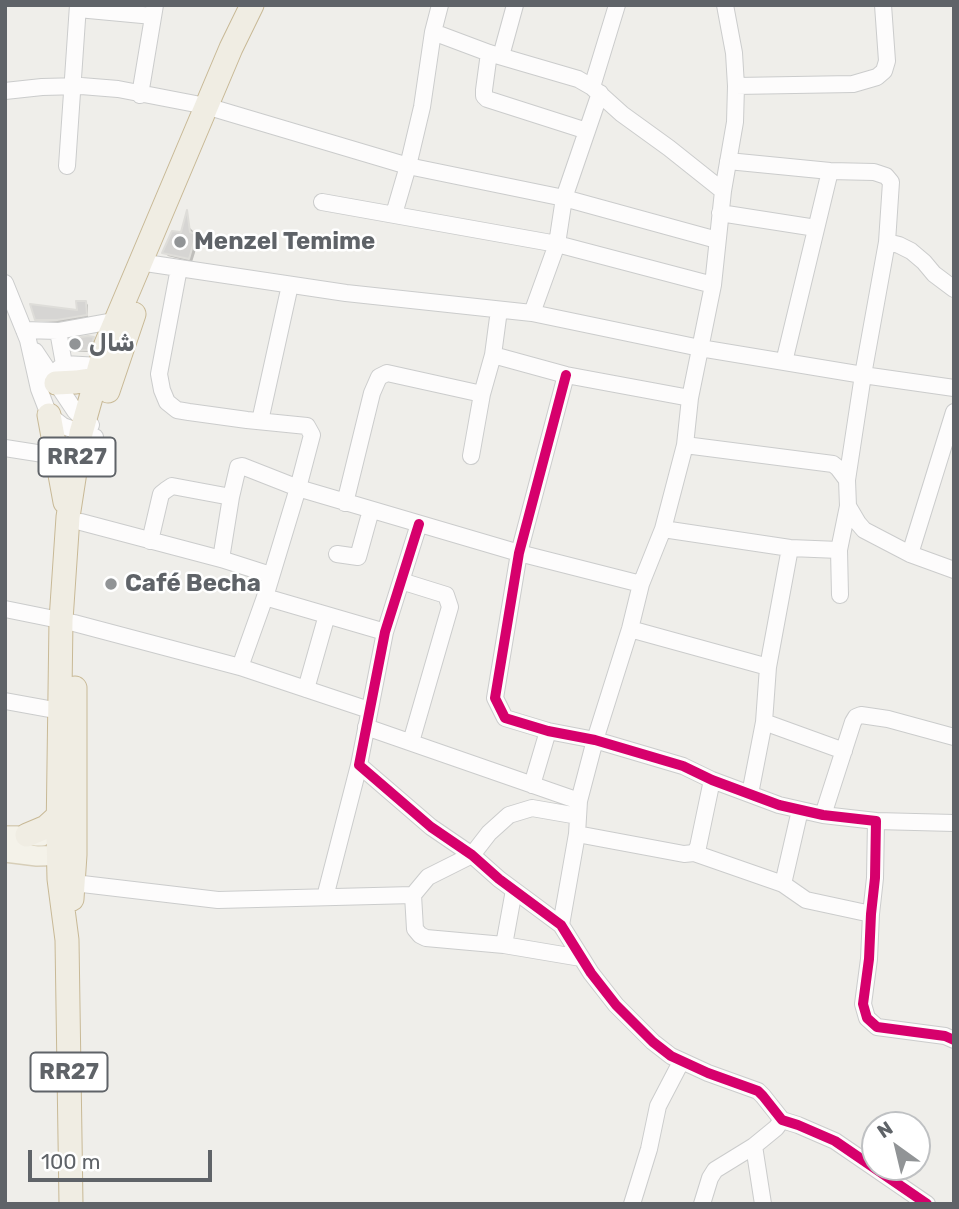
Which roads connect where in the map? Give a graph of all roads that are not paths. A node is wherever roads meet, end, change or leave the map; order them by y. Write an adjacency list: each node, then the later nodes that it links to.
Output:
1 (251, 5): 17 (highway, RR27)
2 (266, 5): 17 (highway, RR27)
3 (440, 5): 10 (street)
4 (515, 5): 11 (street)
5 (617, 5): 14 (street)
6 (725, 5): 13 (street)
7 (883, 5): 13 (street)
8 (78, 7): 9 (street); 12 (street)
9 (154, 11): 16 (street)
10 (433, 32): 11 (street); 21 (street)
11 (495, 54): 14 (street); 18 (street)
12 (73, 86): 15 (street); 16 (street); 20 (street)
13 (736, 86): 19 (street)
14 (596, 90): 18 (street); 23 (street)
15 (5, 91)
16 (139, 94): 17 (street)
17 (212, 108): 21 (street); 32 (highway, RR27)
18 (587, 131): 24 (street)
19 (728, 161): 22 (street); 23 (street)
20 (67, 166)
21 (408, 166): 24 (street); 27 (street)
22 (830, 171): 28 (street); 30 (street)
23 (723, 191): 26 (street)
24 (564, 198): 29 (street); 31 (street)
25 (322, 202): 27 (street)
26 (720, 213): 28 (street); 29 (street)
27 (394, 214): 31 (street)
28 (816, 228): 45 (street)
29 (717, 240): 35 (street)
30 (887, 242): 37 (street); 48 (street)
31 (557, 244): 35 (street); 39 (street)
32 (145, 263): 33 (street); 40 (highway, RR27)
33 (179, 268): 34 (street); 55 (street)
34 (290, 285): 38 (street); 55 (street)
35 (713, 285): 43 (street)
36 (6, 288): 42 (street)
37 (954, 289)
38 (499, 310): 39 (street); 44 (street)
39 (532, 313): 43 (street)
40 (125, 319): 41 (street); 46 (highway, RR27); 56 (highway, RR27)
41 (58, 331): 42 (street); 49 (street)
42 (26, 335): 49 (street)
43 (700, 348): 45 (street); 52 (street)
44 (493, 355): 47 (street); 51 (street)
45 (784, 362): 48 (street)
46 (98, 372): 49 (highway); 56 (highway, RR27)
47 (566, 375): 52 (street); 73 (street)
48 (863, 375): 50 (street); 61 (street)
49 (52, 378): 54 (street); 56 (street)
50 (954, 387)
51 (482, 394): 60 (street); 64 (street)
52 (690, 398): 57 (street)
53 (954, 412): 75 (street)
54 (49, 415): 56 (street); 59 (highway)
55 (260, 421): 62 (street)
56 (89, 429): 67 (highway, RR27)
57 (685, 445): 61 (street); 69 (street)
58 (5, 448): 59 (street)
59 (56, 456): 67 (highway)
60 (471, 456)
61 (847, 480): 65 (street)
62 (298, 488): 63 (street); 64 (street); 78 (street)
63 (231, 496): 70 (street); 76 (street)
64 (345, 503): 66 (street)
65 (848, 506): 72 (street); 75 (street)
66 (371, 510): 68 (street); 74 (street)
67 (74, 520): 70 (street); 85 (highway, RR27)
68 (419, 524): 73 (street); 79 (street)
69 (663, 529): 71 (street); 80 (street)
70 (150, 541): 76 (street)
71 (790, 548): 72 (street); 89 (street)
72 (839, 550): 81 (street)
73 (519, 553): 80 (street); 95 (street)
74 (337, 554)
75 (911, 554): 77 (street)
76 (221, 558): 78 (street)
77 (954, 570)
78 (271, 575): 82 (street)
79 (401, 581): 87 (street); 98 (street)
80 (641, 584): 86 (street)
81 (840, 595)
82 (265, 597): 84 (street); 88 (street)
83 (5, 609): 85 (street)
84 (327, 615): 87 (street); 90 (street)
85 (68, 621): 88 (street); 92 (highway, RR27); 112 (highway, RR27)
86 (630, 629): 89 (street); 97 (street)
87 (385, 632): 93 (street)
88 (240, 667): 90 (street)
89 (768, 667): 94 (street)
90 (306, 689): 93 (street)
91 (5, 701): 92 (street)
92 (60, 711): 112 (highway, RR27)
93 (367, 719): 98 (street); 100 (street)
94 (764, 722): 99 (street); 103 (street)
95 (548, 731): 97 (street); 102 (street)
96 (954, 737): 99 (street)
97 (595, 740): 101 (street); 104 (street)
98 (411, 742): 102 (street)
99 (844, 751): 106 (street)
100 (359, 765): 114 (street); 118 (street)
101 (712, 780): 103 (street); 113 (street)
102 (533, 785): 104 (street)
103 (750, 794): 105 (street)
104 (578, 808): 109 (street); 114 (street)
105 (800, 810): 106 (street); 115 (street)
106 (822, 815): 107 (street)
107 (876, 821): 108 (street); 119 (street)
108 (954, 823)
109 (577, 834): 113 (street); 120 (street)
110 (16, 836): 112 (highway)
111 (5, 852): 112 (main road)
112 (62, 853): 118 (street); 128 (highway, RR27)
113 (694, 853): 115 (street)
114 (472, 855): 116 (street); 117 (street)
115 (783, 884): 119 (street)
116 (514, 890): 120 (street); 121 (street)
117 (413, 895): 118 (street); 121 (street)
118 (325, 897)
119 (871, 914): 123 (street)
120 (561, 925): 122 (street)
121 (504, 945): 122 (street)
122 (581, 958): 124 (street)
123 (954, 1040)
124 (681, 1062): 125 (street); 129 (street)
125 (782, 1120): 126 (street); 127 (street)
126 (754, 1146): 130 (street); 131 (street)
127 (918, 1201)
128 (71, 1204)
129 (632, 1204)
130 (702, 1204)
131 (764, 1204)

